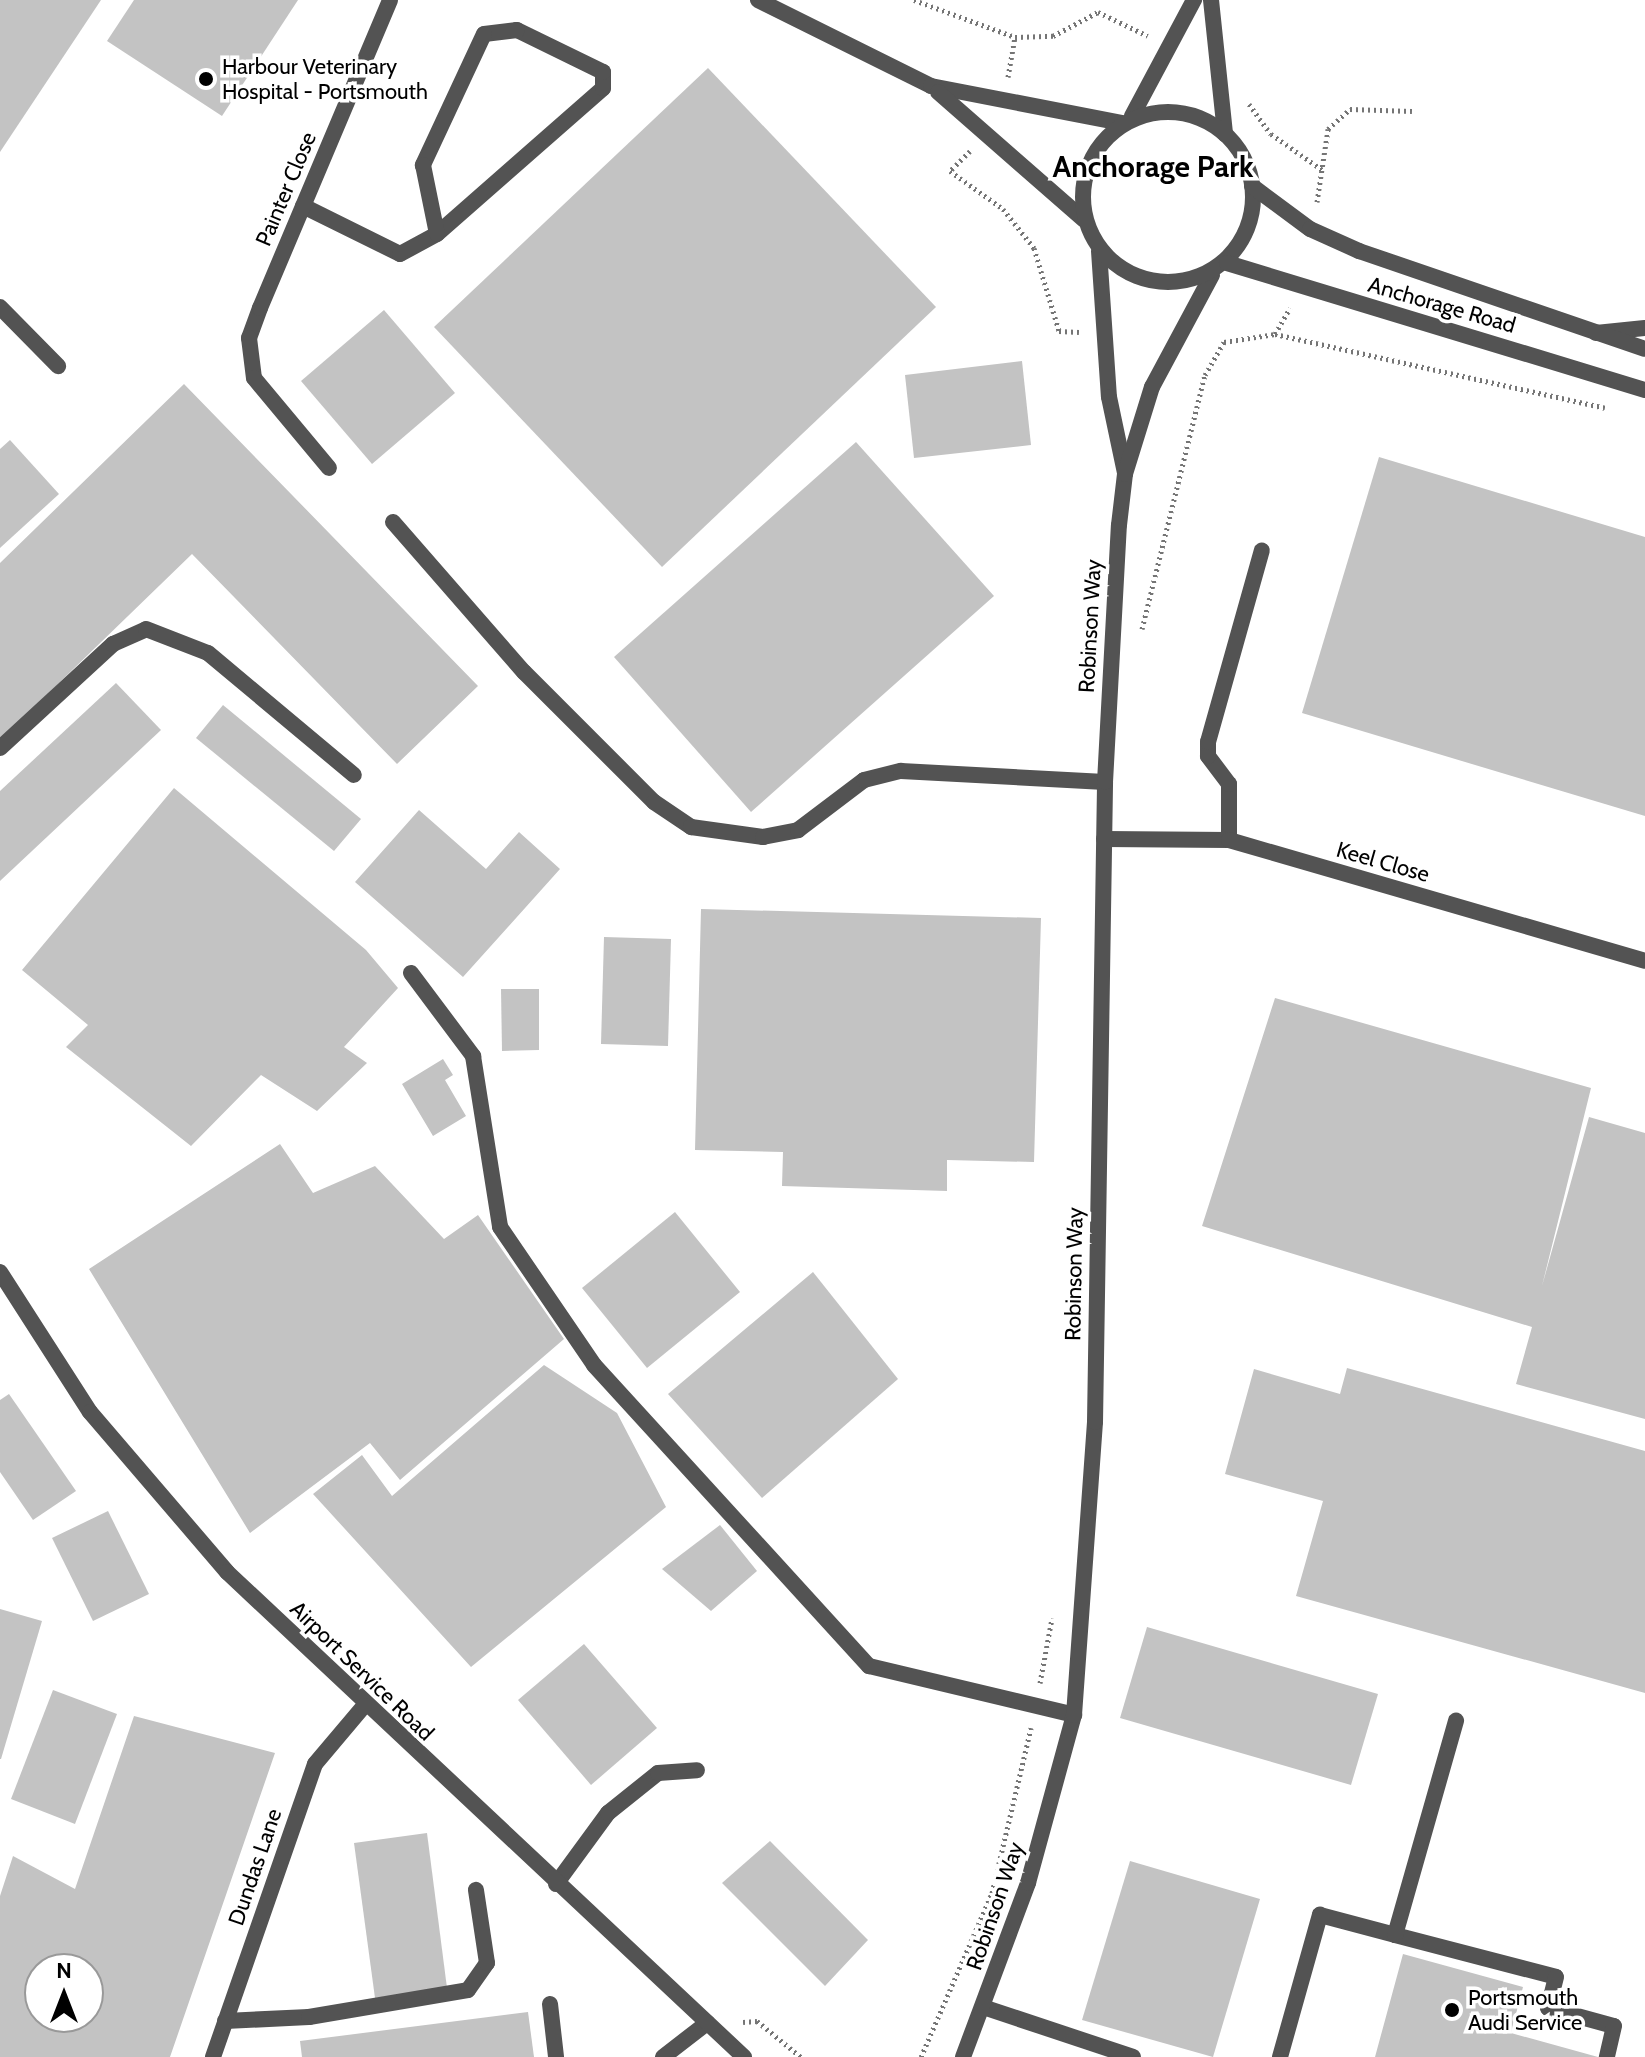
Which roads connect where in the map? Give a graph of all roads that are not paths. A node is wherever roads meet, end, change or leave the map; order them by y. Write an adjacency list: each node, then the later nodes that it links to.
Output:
1 (390, 0): 9 (street, Painter Close)
2 (758, 0): 5 (street)
3 (1194, 0): 6 (street)
4 (1211, 0): 7 (street)
5 (931, 86): 6 (street); 10 (street)
6 (1127, 120): 7 (street); 10 (street)
7 (1225, 134): 8 (street)
8 (1252, 186): 13 (street); 17 (street, Anchorage Road)
9 (303, 206): 11 (street); 21 (street, Painter Close)
10 (1084, 220): 12 (street)
11 (437, 234): 11 (street)
12 (1099, 251): 14 (street); 22 (street, Robinson Way)
13 (1227, 263): 14 (street); 20 (street, Anchorage Road)
14 (1212, 275): 22 (street, Robinson Way)
15 (0, 307): 19 (street)
16 (1645, 328): 17 (street)
17 (1594, 333): 18 (street, Anchorage Road)
18 (1645, 349)
19 (58, 366)
20 (1645, 390)
21 (329, 468)
22 (1125, 474): 27 (street, Robinson Way)
23 (393, 522): 27 (street)
24 (1262, 550): 29 (street)
25 (0, 748): 26 (street)
26 (354, 775)
27 (1105, 782): 28 (street, Robinson Way)
28 (1104, 839): 29 (street, Keel Close); 34 (street, Robinson Way)
29 (1229, 840): 30 (street, Keel Close)
30 (1645, 961)
31 (411, 973): 34 (street)
32 (0, 1272): 33 (street, Airport Service Road)
33 (364, 1706): 37 (street, Airport Service Road); 42 (street, Dundas Lane)
34 (1074, 1715): 41 (street, Robinson Way)
35 (1456, 1721): 39 (street)
36 (697, 1770): 37 (street)
37 (556, 1884): 43 (street, Airport Service Road)
38 (476, 1890): 42 (street)
39 (1395, 1935): 50 (street); 51 (street)
40 (550, 2004): 45 (street)
41 (983, 2007): 48 (street, Robinson Way); 49 (street)
42 (225, 2021): 44 (street, Dundas Lane)
43 (707, 2023): 46 (street); 47 (street, Airport Service Road)
44 (213, 2057)
45 (556, 2057)
46 (663, 2057)
47 (744, 2057)
48 (963, 2057)
49 (1133, 2057)
50 (1280, 2057)
51 (1607, 2057)

